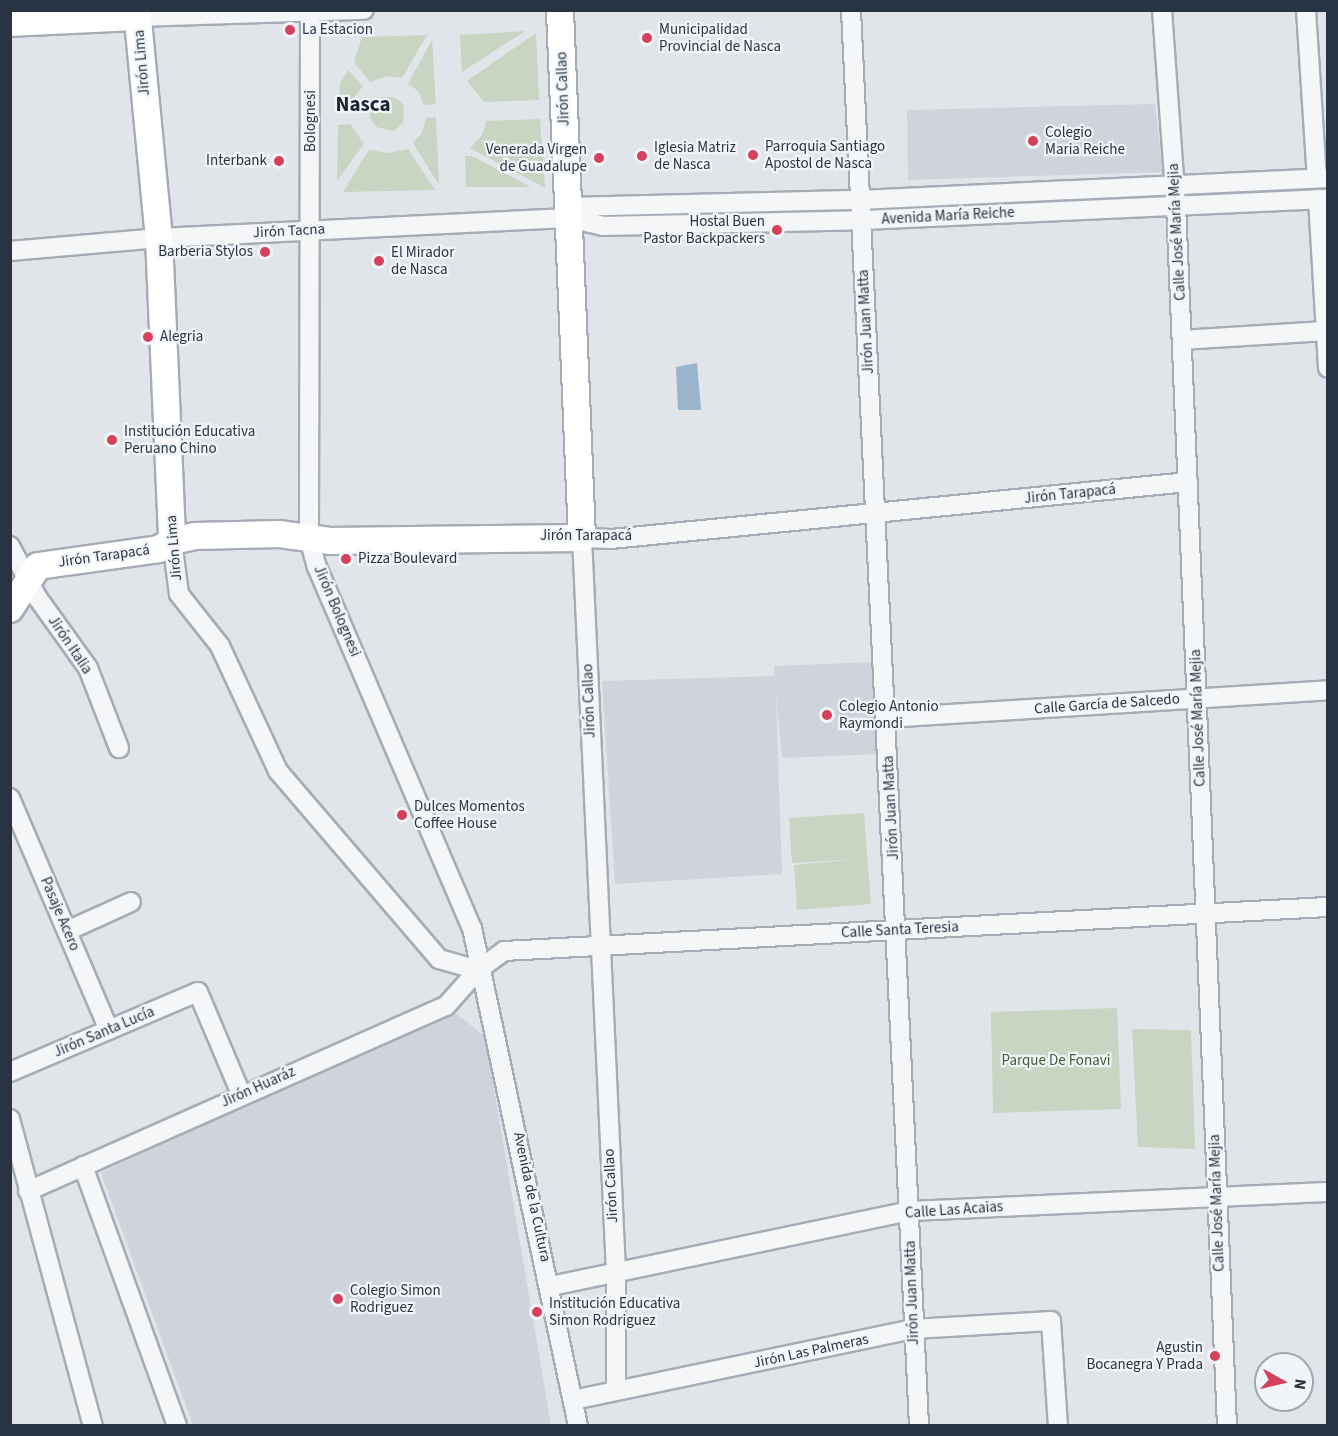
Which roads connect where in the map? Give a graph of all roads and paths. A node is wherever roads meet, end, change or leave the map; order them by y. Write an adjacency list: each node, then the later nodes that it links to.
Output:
1 (364, 10): 6 (street)
2 (560, 10): 15 (street, Jirón Callao)
3 (850, 10): 13 (street, Jirón Juan Matta)
4 (1162, 10): 11 (street, Calle José María Mejia)
5 (1306, 10): 10 (street)
6 (340, 11): 7 (street)
7 (310, 12): 8 (street); 17 (street, Bolognesi)
8 (137, 14): 9 (street); 18 (street, Jirón Lima)
9 (10, 23)
10 (1322, 178): 11 (street, Avenida María Reiche)
11 (1174, 185): 13 (street, Avenida María Reiche); 14 (street, Calle José María Mejia)
12 (1323, 199): 14 (street, Avenida María Reiche); 20 (street)
13 (860, 200): 15 (street, Avenida María Reiche); 16 (street, Jirón Juan Matta)
14 (1176, 205): 16 (street, Avenida María Reiche); 21 (street, Calle José María Mejia)
15 (568, 212): 16 (street, Avenida María Reiche); 17 (street, Jirón Tacna); 26 (street, Jirón Callao)
16 (861, 220): 24 (street, Jirón Juan Matta)
17 (312, 229): 18 (street, Jirón Tacna); 25 (street, Jirón Bolognesi)
18 (159, 238): 19 (street, Jirón Tacna); 27 (street, Jirón Lima)
19 (10, 251)
20 (1325, 332): 21 (street); 22 (street)
21 (1182, 340): 23 (street, Calle José María Mejia)
22 (1328, 368)
23 (1188, 482): 24 (street, Jirón Tarapacá); 32 (street, Calle José María Mejia)
24 (877, 514): 26 (street, Jirón Tarapacá); 33 (street, Jirón Juan Matta)
25 (309, 538): 26 (street, Jirón Tarapacá); 27 (street, Jirón Tarapacá); 42 (street, Jirón Bolognesi)
26 (582, 538): 41 (street, Jirón Callao)
27 (172, 541): 29 (street, Jirón Tarapacá); 42 (street, Jirón Lima)
28 (10, 546): 29 (street, Jirón Italia)
29 (29, 579): 30 (street, Jirón Tarapacá); 34 (street, Jirón Italia)
30 (10, 609)
31 (1328, 690): 32 (street, Calle García de Salcedo)
32 (1198, 698): 33 (street, Calle García de Salcedo); 38 (street, Calle José María Mejia)
33 (887, 718): 39 (street, Jirón Juan Matta)
34 (119, 748)
35 (10, 798): 40 (street, Pasaje Acero)
36 (131, 902): 40 (street)
37 (1328, 907): 38 (street, Calle Santa Teresia)
38 (1205, 914): 39 (street, Calle Santa Teresia); 50 (street, Calle José María Mejia)
39 (897, 930): 41 (street, Calle Santa Teresia); 51 (street, Jirón Juan Matta)
40 (67, 931): 43 (street, Pasaje Acero)
41 (599, 949): 42 (street, Calle Santa Teresia); 52 (street, Jirón Callao)
42 (478, 970): 45 (street, Jirón Huaráz); 53 (street, Avenida de la Cultura)
43 (109, 1030): 44 (street, Jirón Santa Lucía); 45 (street, Jirón Santa Lucía)
44 (10, 1072)
45 (241, 1094): 47 (street, Jirón Huaráz)
46 (10, 1119): 48 (street)
47 (83, 1166): 48 (street, Jirón Huaráz); 58 (street)
48 (28, 1191): 57 (street)
49 (1328, 1192): 50 (street, Calle Las Acaias)
50 (1217, 1198): 51 (street, Calle Las Acaias); 62 (street, Calle José María Mejia)
51 (909, 1211): 52 (street, Calle Las Acaias); 54 (street, Jirón Juan Matta)
52 (615, 1272): 53 (street, Calle Las Acaias); 55 (street, Jirón Callao)
53 (551, 1286): 56 (street, Avenida de la Cultura)
54 (913, 1329): 55 (street, Jirón Las Palmeras); 60 (street, Jirón Juan Matta); 61 (street, Jirón Las Palmeras)
55 (616, 1391): 56 (street, Jirón Las Palmeras)
56 (573, 1400): 59 (street, Avenida de la Cultura)
57 (93, 1425)
58 (177, 1425)
59 (578, 1425)
60 (919, 1425)
61 (1058, 1425)
62 (1227, 1425)

